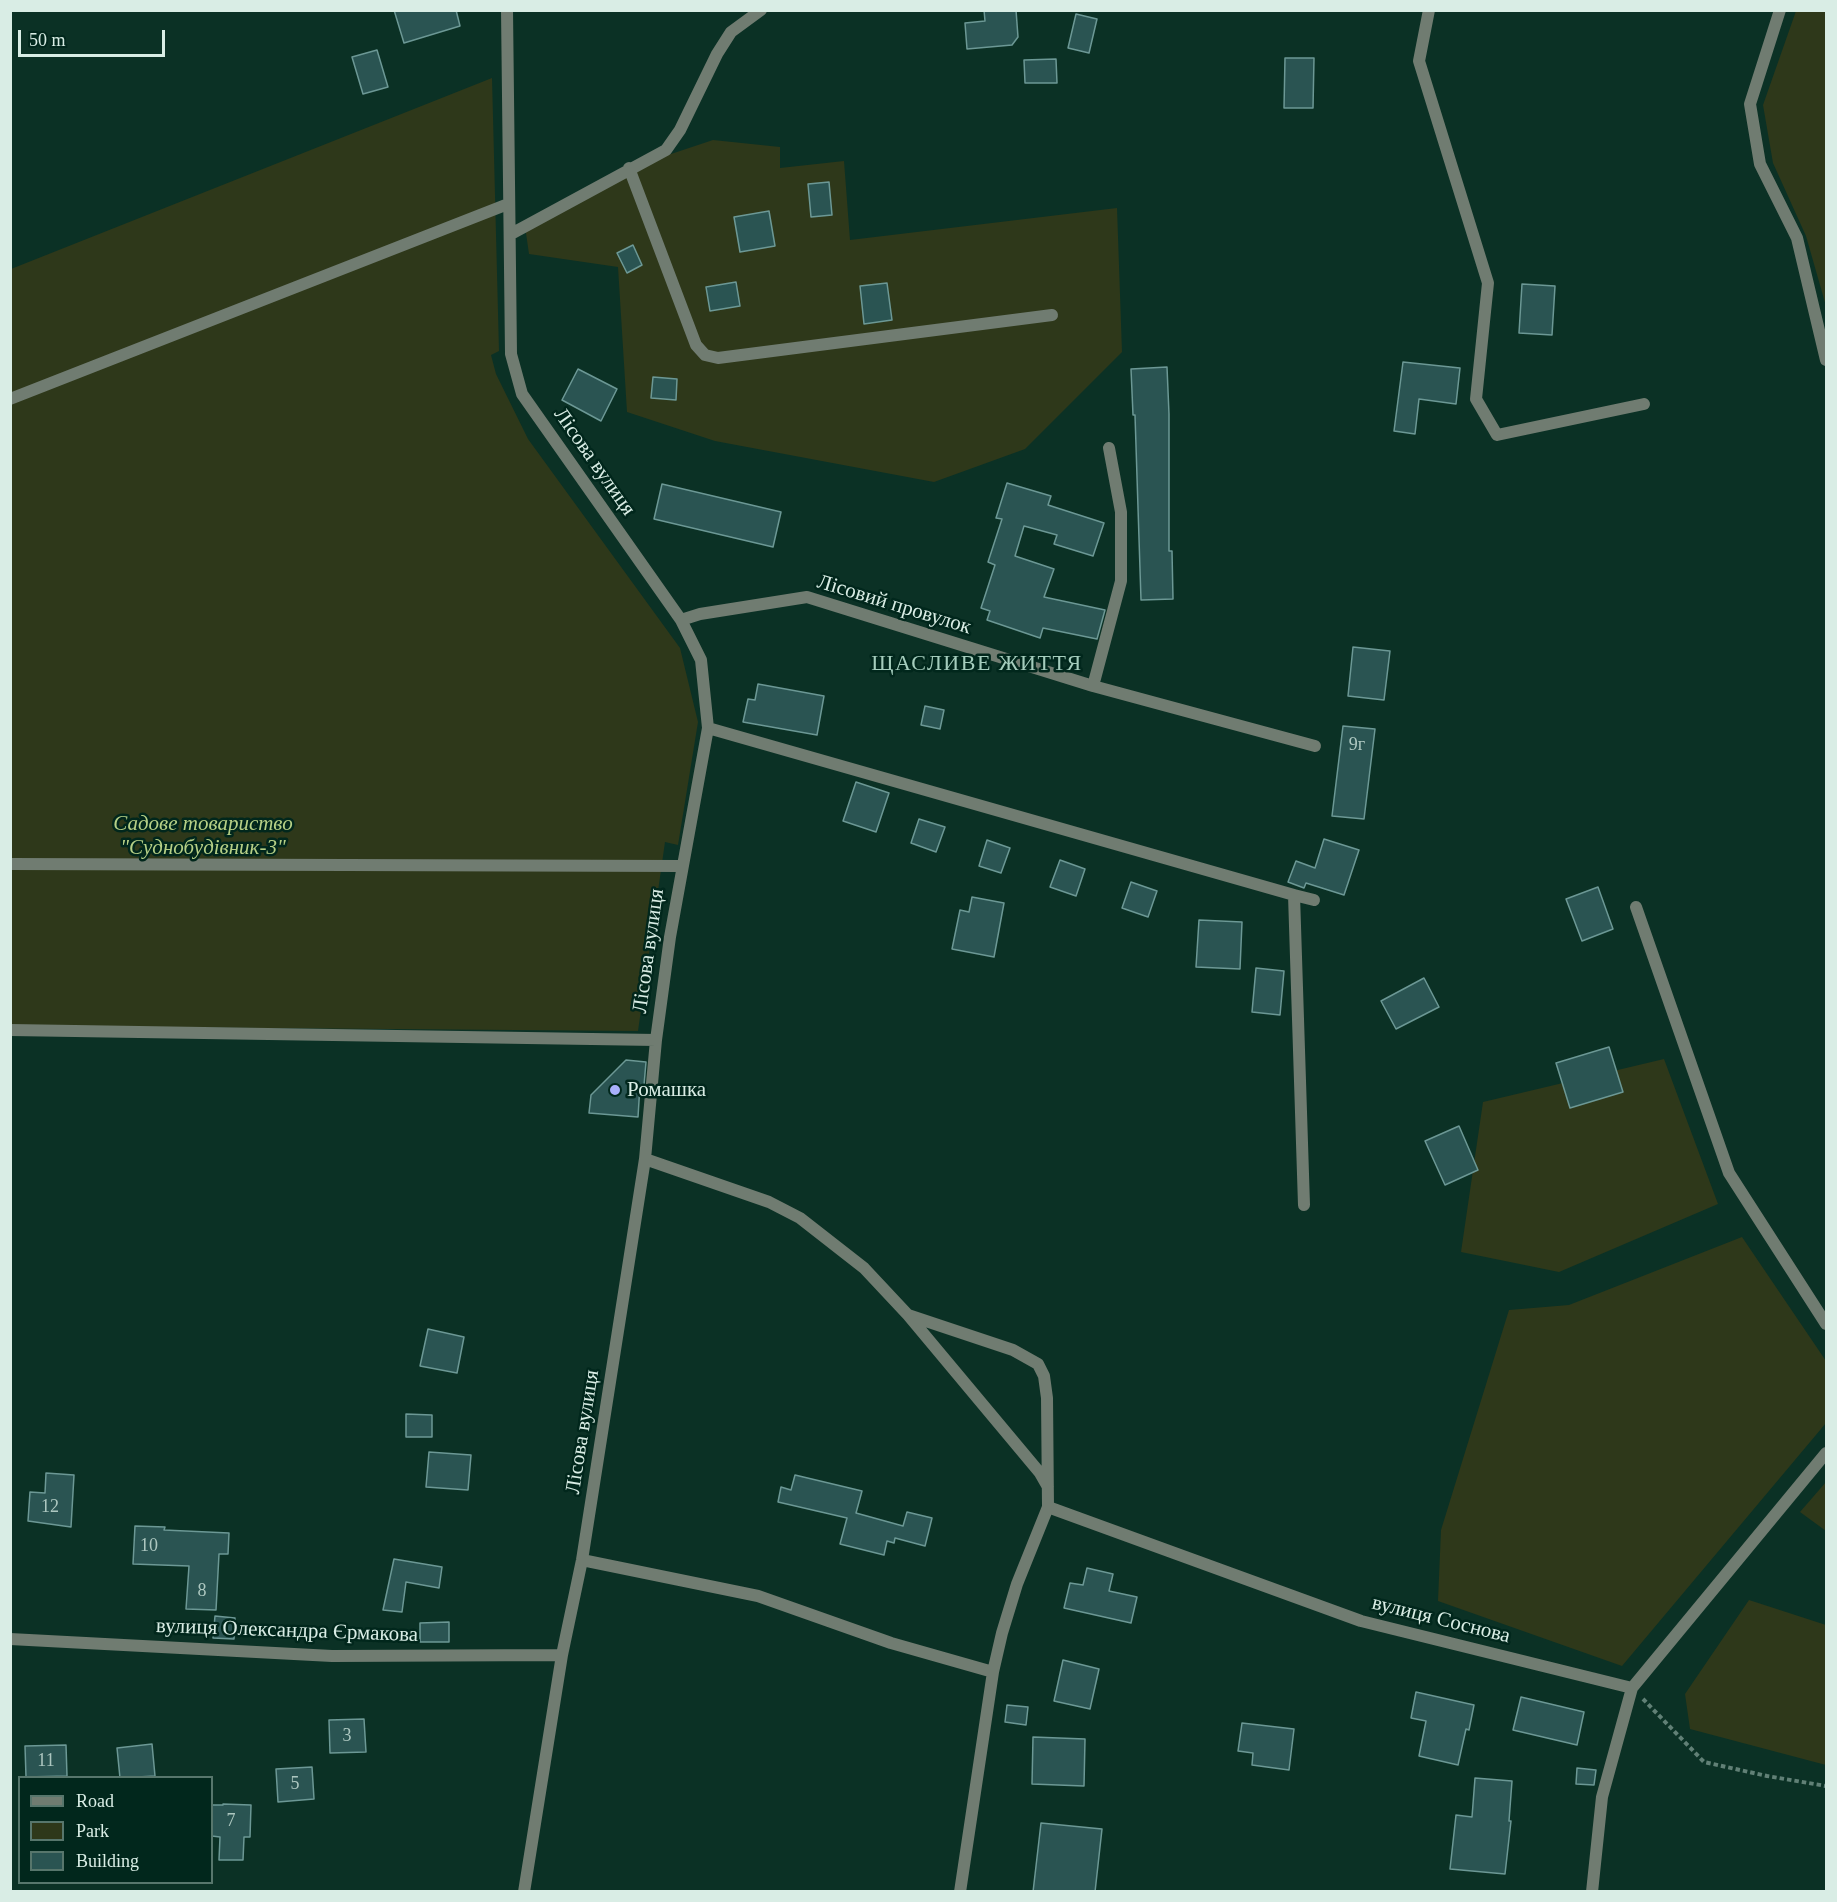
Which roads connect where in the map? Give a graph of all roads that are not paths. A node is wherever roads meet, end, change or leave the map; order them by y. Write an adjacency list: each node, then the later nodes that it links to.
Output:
1 (507, 10): 6 (street, Лісова вулиця)
2 (761, 10): 5 (street)
3 (1429, 10): 11 (street)
4 (1780, 10): 9 (street)
5 (629, 168): 7 (street); 8 (street)
6 (508, 204): 7 (street, Лісова вулиця); 10 (street)
7 (510, 234): 13 (street, Лісова вулиця)
8 (1052, 315)
9 (1827, 360)
10 (10, 399)
11 (1644, 404)
12 (1110, 448): 14 (street)
13 (681, 620): 14 (street, Лісовий провулок); 15 (street, Лісова вулиця)
14 (1093, 686): 16 (street, Лісовий провулок)
15 (708, 728): 18 (street, Лісова вулиця); 19 (street)
16 (1315, 746)
17 (10, 864): 18 (street)
18 (682, 867): 23 (street, Лісова вулиця)
19 (1294, 895): 20 (street); 25 (street)
20 (1314, 900)
21 (1636, 907): 27 (street)
22 (10, 1030): 23 (street)
23 (656, 1040): 24 (street, Лісова вулиця)
24 (645, 1159): 26 (street); 31 (street, Лісова вулиця)
25 (1304, 1205)
26 (908, 1315): 29 (street); 29 (street)
27 (1827, 1324)
28 (1827, 1453): 35 (street)
29 (1049, 1488): 30 (street)
30 (1048, 1507): 34 (street); 35 (street, вулиця Соснова)
31 (582, 1560): 33 (street, Лісова вулиця); 34 (street)
32 (10, 1640): 33 (street, вулиця Олександра Єрмакова)
33 (562, 1655): 36 (street, Лісова вулиця)
34 (993, 1672): 37 (street)
35 (1632, 1688): 38 (street)
36 (524, 1892)
37 (960, 1892)
38 (1592, 1892)

